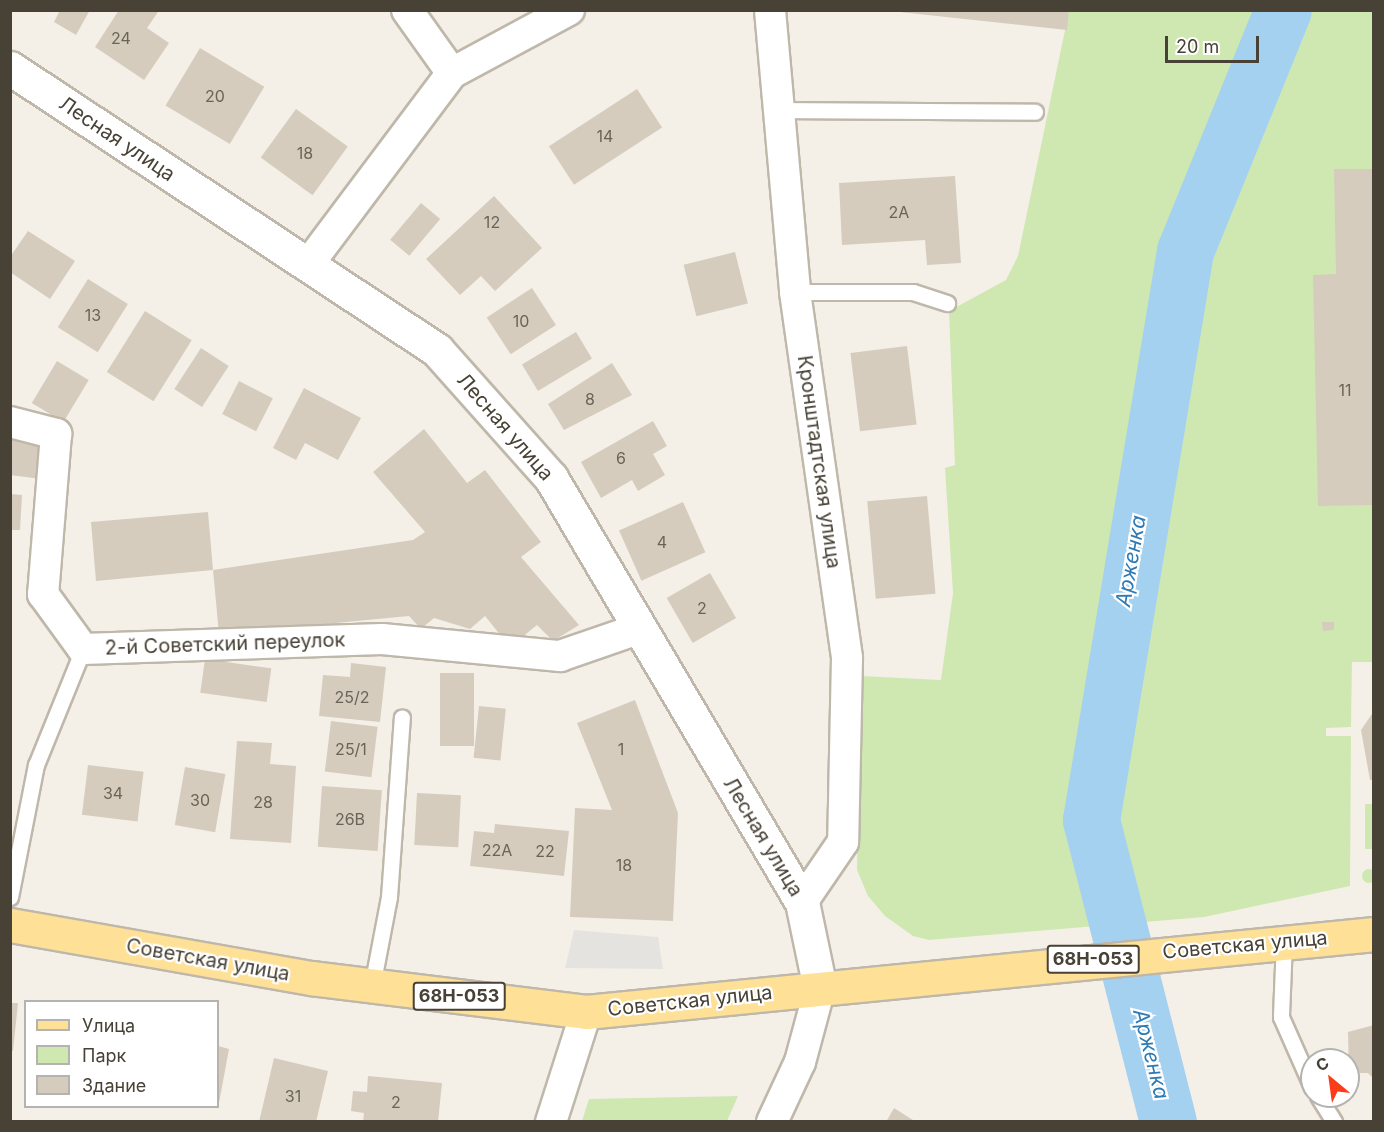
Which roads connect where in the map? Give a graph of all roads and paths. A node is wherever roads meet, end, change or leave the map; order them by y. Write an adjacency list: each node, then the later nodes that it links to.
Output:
1 (407, 10): 5 (street)
2 (569, 10): 5 (street)
3 (770, 10): 6 (street, Кронштадтская улица)
4 (10, 68): 8 (street, Лесная улица)
5 (452, 73): 8 (street)
6 (779, 110): 7 (lane); 9 (street, Кронштадтская улица)
7 (1035, 112)
8 (306, 266): 12 (street, Лесная улица)
9 (795, 292): 10 (lane); 16 (street, Кронштадтская улица)
10 (947, 303)
11 (10, 422): 13 (street, 2-й Советский переулок)
12 (638, 628): 13 (street, 2-й Советский переулок); 16 (street, Лесная улица)
13 (83, 649): 15 (lane)
14 (402, 717): 20 (lane)
15 (10, 897)
16 (802, 902): 21 (street, Лесная улица)
17 (10, 925): 20 (main road, Советская улица / 68Н-053)
18 (1374, 934): 19 (main road, Советская улица / 68Н-053)
19 (1280, 941): 21 (main road, Советская улица / 68Н-053); 23 (lane)
20 (372, 986): 22 (main road, Советская улица / 68Н-053)
21 (820, 987): 22 (main road, Советская улица / 68Н-053); 26 (street)
22 (586, 1012): 25 (street)
23 (1300, 1060)
24 (1325, 1108): 27 (lane)
25 (551, 1122)
26 (772, 1122)
27 (1334, 1122)

